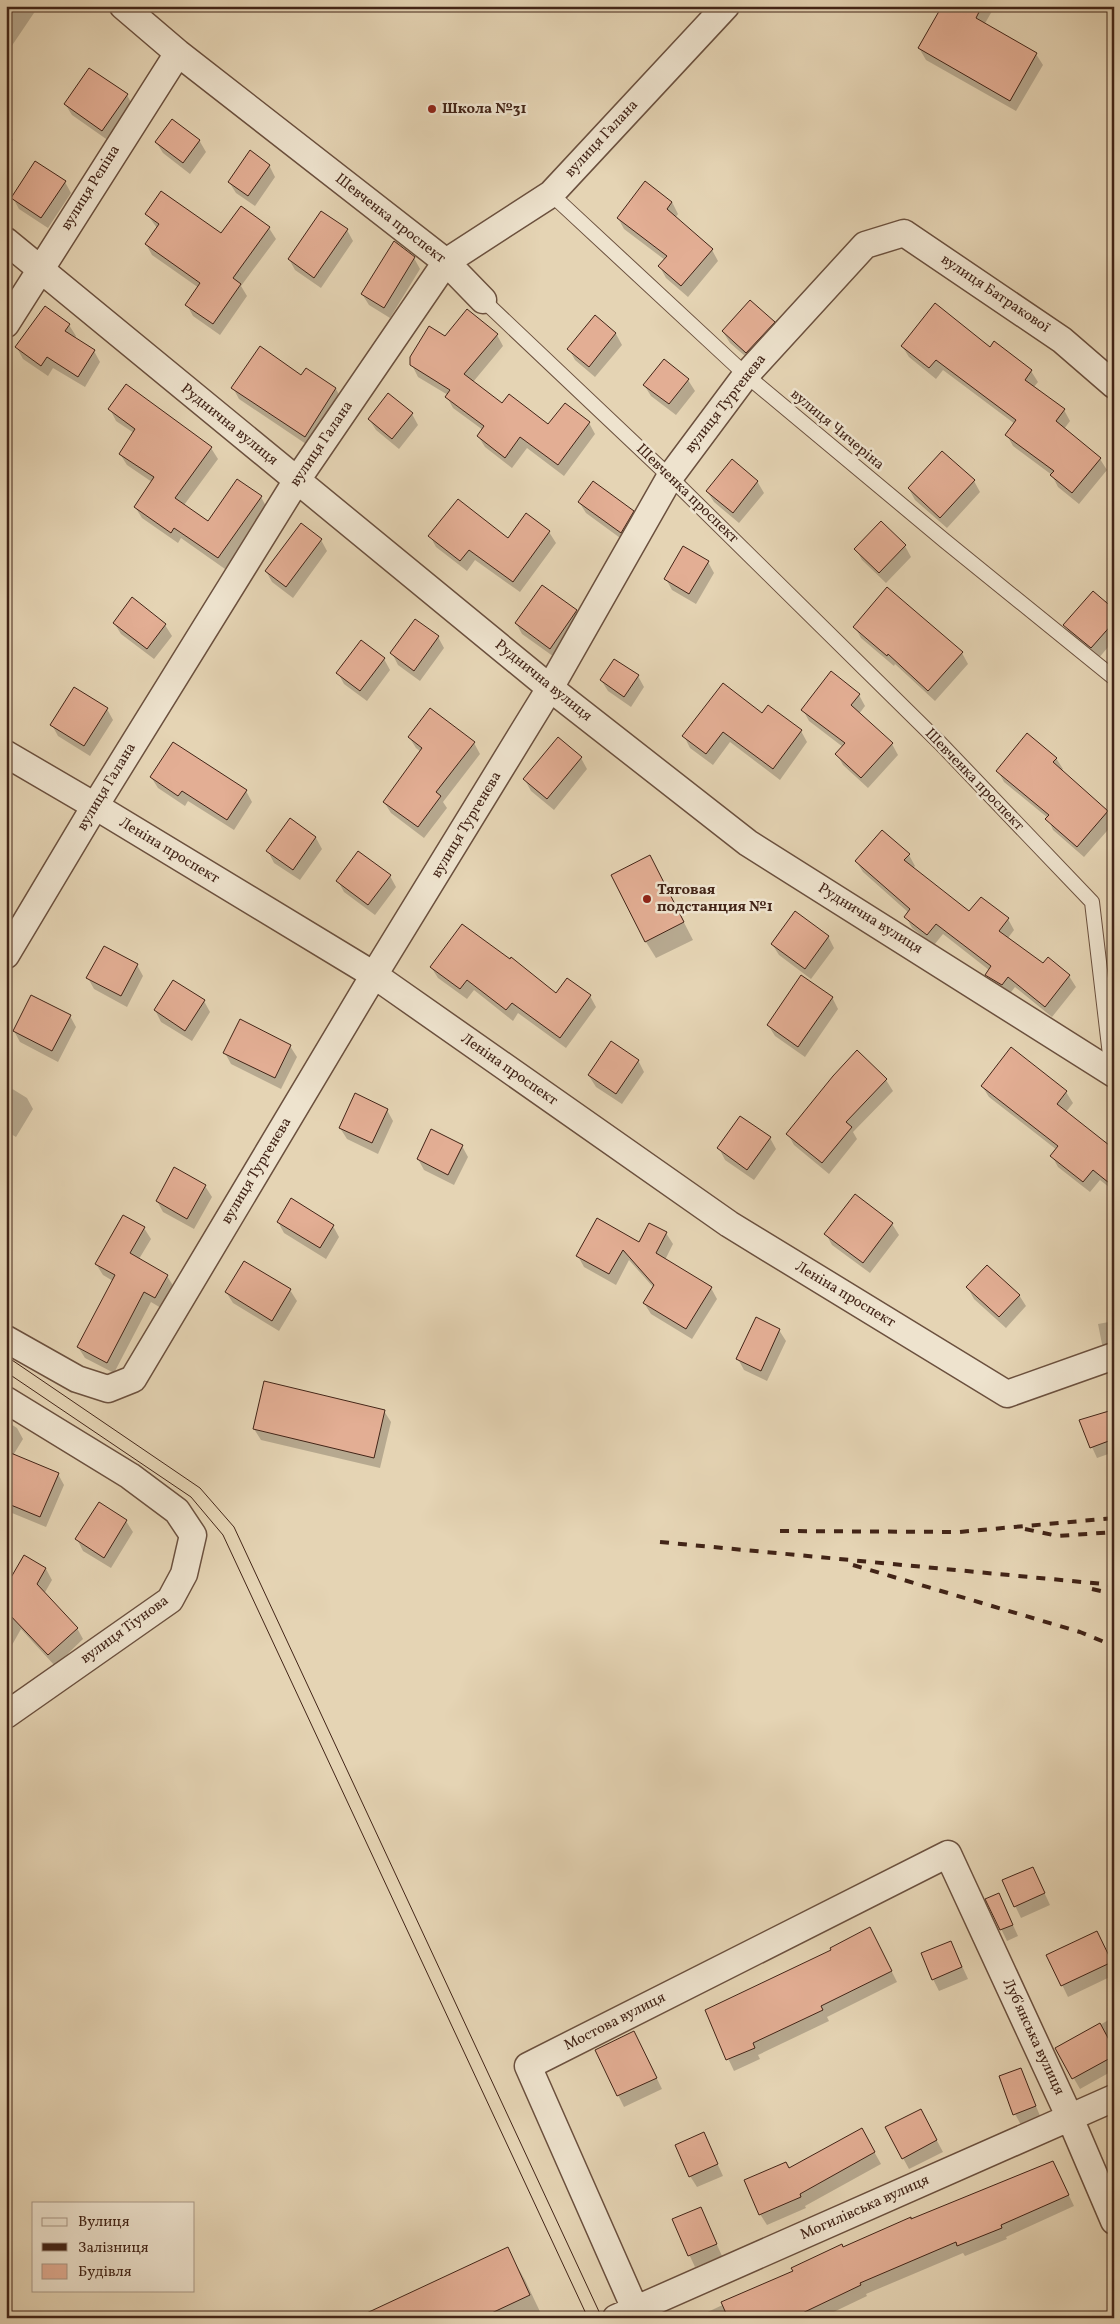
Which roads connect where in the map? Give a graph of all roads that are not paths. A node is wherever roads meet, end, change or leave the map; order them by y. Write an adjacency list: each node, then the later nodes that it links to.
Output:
1 (123, 6): 3 (street, Шевченка проспект)
2 (726, 6): 4 (street, вулиця Галана)
3 (178, 53): 7 (street, Шевченка проспект); 8 (street, вулиця Рєпіна)
4 (550, 194): 7 (street, вулиця Галана); 11 (lane, вулиця Чичеріна)
5 (6, 240): 8 (street, Руднична вулиця)
6 (865, 245): 11 (street, вулиця Тургенєва); 12 (street, вулиця Батракової)
7 (446, 262): 9 (street, Шевченка проспект); 14 (street, вулиця Галана)
8 (39, 270): 10 (street, вулиця Рєпіна); 14 (street, Руднична вулиця)
9 (483, 300): 13 (lane, Шевченка проспект)
10 (6, 324)
11 (746, 375): 13 (street, вулиця Тургенєва); 15 (lane, вулиця Чичеріна)
12 (1114, 385)
13 (670, 477): 16 (street, вулиця Тургенєва); 21 (lane, Шевченка проспект)
14 (297, 480): 16 (street, Руднична вулиця); 18 (street, вулиця Галана)
15 (1114, 678)
16 (550, 688): 20 (street, вулиця Тургенєва); 21 (street, Руднична вулиця)
17 (6, 754): 18 (street, Леніна проспект)
18 (95, 806): 19 (street, вулиця Галана); 20 (street, Леніна проспект)
19 (6, 955)
20 (374, 975): 22 (street, вулиця Тургенєва); 23 (street, Леніна проспект)
21 (1113, 1073)
22 (6, 1339)
23 (1114, 1356)
24 (6, 1400): 25 (street, вулиця Тіунова)
25 (6, 1715)
26 (948, 1854): 28 (street, Луб'янська вулиця); 30 (street, Мостова вулиця)
27 (1114, 2098): 28 (street, Могилівська вулиця)
28 (1070, 2118): 29 (street, Луб'янська вулиця); 30 (street, Могилівська вулиця)
29 (1114, 2221)
30 (630, 2315)

